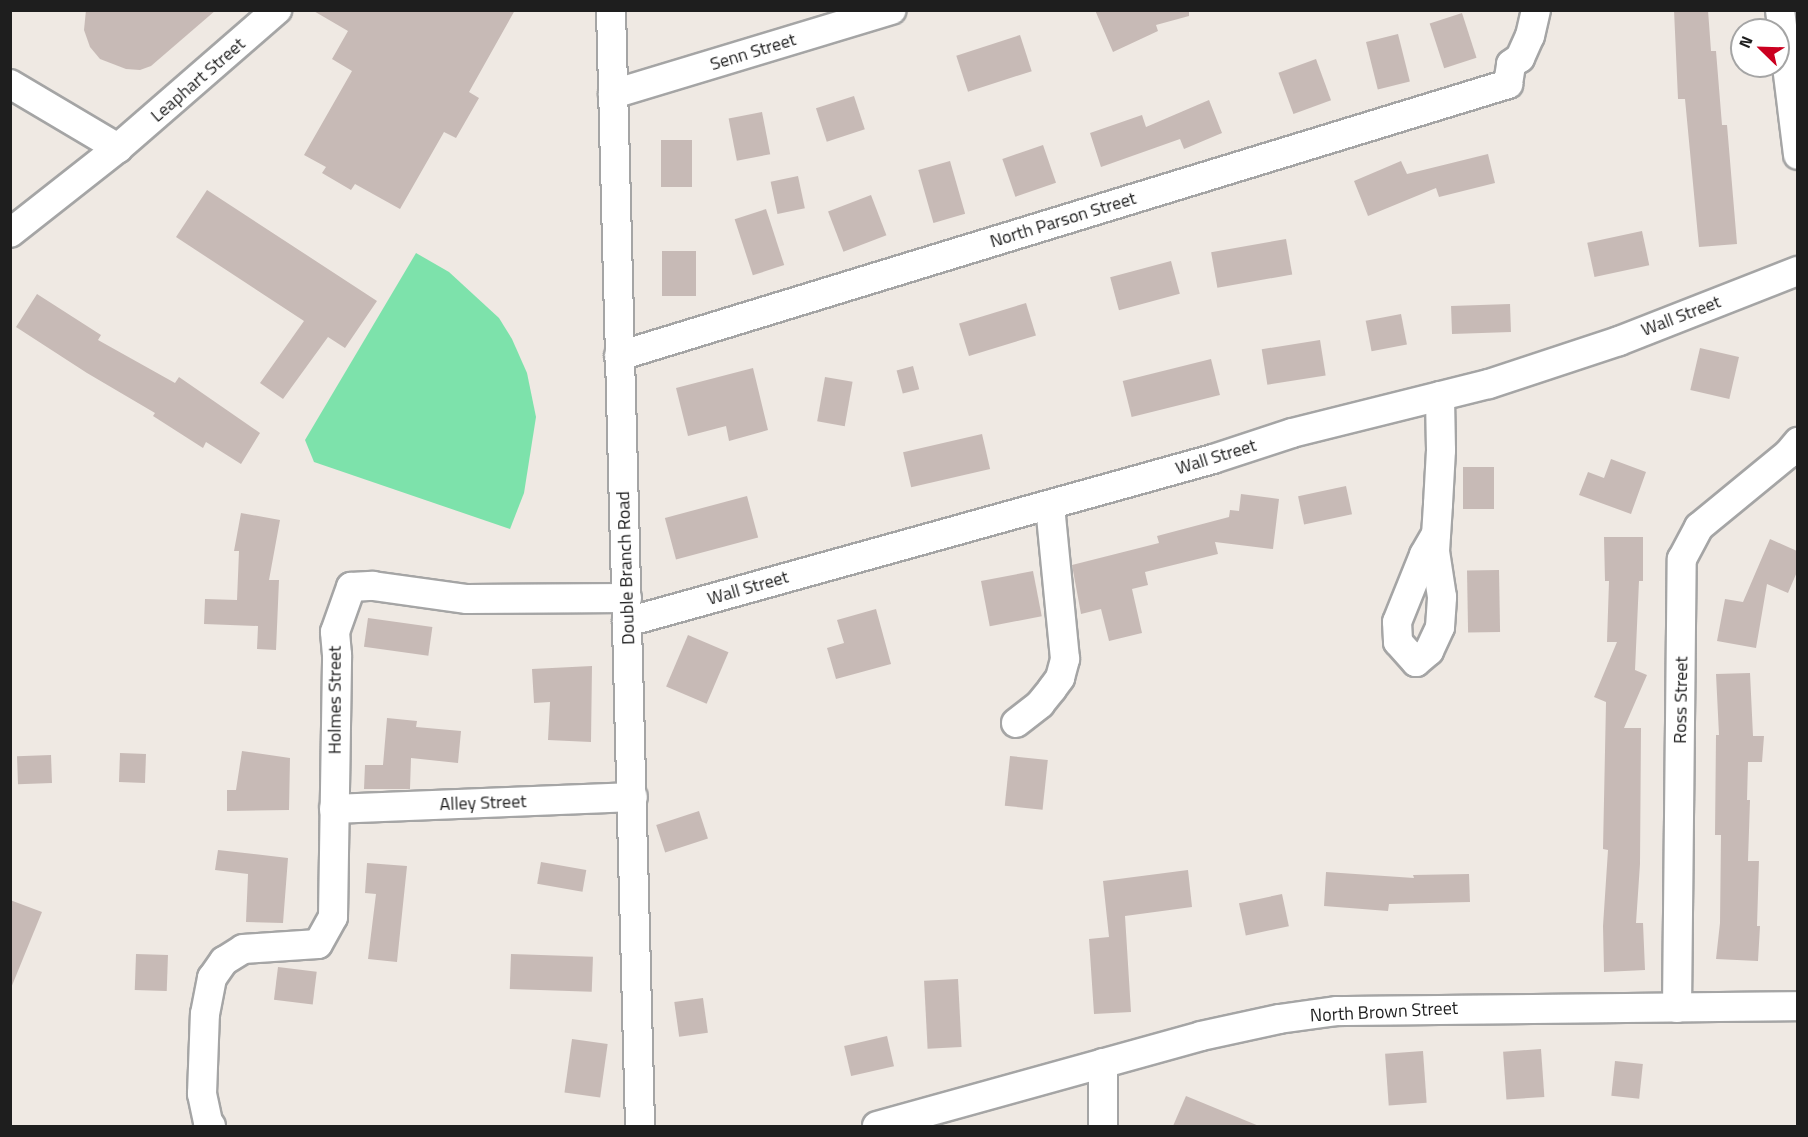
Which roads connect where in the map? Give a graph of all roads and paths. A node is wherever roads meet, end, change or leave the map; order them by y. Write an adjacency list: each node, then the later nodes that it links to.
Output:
1 (277, 10): 9 (street, Leaphart Street)
2 (611, 10): 8 (street, Double Branch Road)
3 (892, 10): 6 (street, Senn Street)
4 (1536, 10): 13 (street, North Parson Street)
5 (1780, 10): 10 (street)
6 (811, 22): 8 (street, Senn Street)
7 (10, 84): 9 (street)
8 (613, 94): 13 (street, Double Branch Road)
9 (118, 148): 11 (street, Leaphart Street)
10 (1797, 155)
11 (10, 233)
12 (1797, 271): 14 (street, Wall Street)
13 (619, 356): 18 (street, Double Branch Road)
14 (1440, 396): 16 (street, Wall Street); 17 (street)
15 (1797, 442): 23 (street, Ross Street)
16 (1050, 505): 18 (street, Wall Street); 19 (street)
17 (1436, 534)
18 (627, 610): 20 (street, Double Branch Road); 21 (street, Holmes Street)
19 (1016, 723)
20 (633, 797): 21 (street, Alley Street); 26 (street, Double Branch Road)
21 (334, 809): 25 (street, Holmes Street)
22 (1797, 1005): 23 (street, North Brown Street)
23 (1677, 1008): 24 (street, North Brown Street)
24 (1103, 1063): 27 (street, North Brown Street); 28 (street)
25 (211, 1126)
26 (640, 1126)
27 (877, 1126)
28 (1103, 1126)

